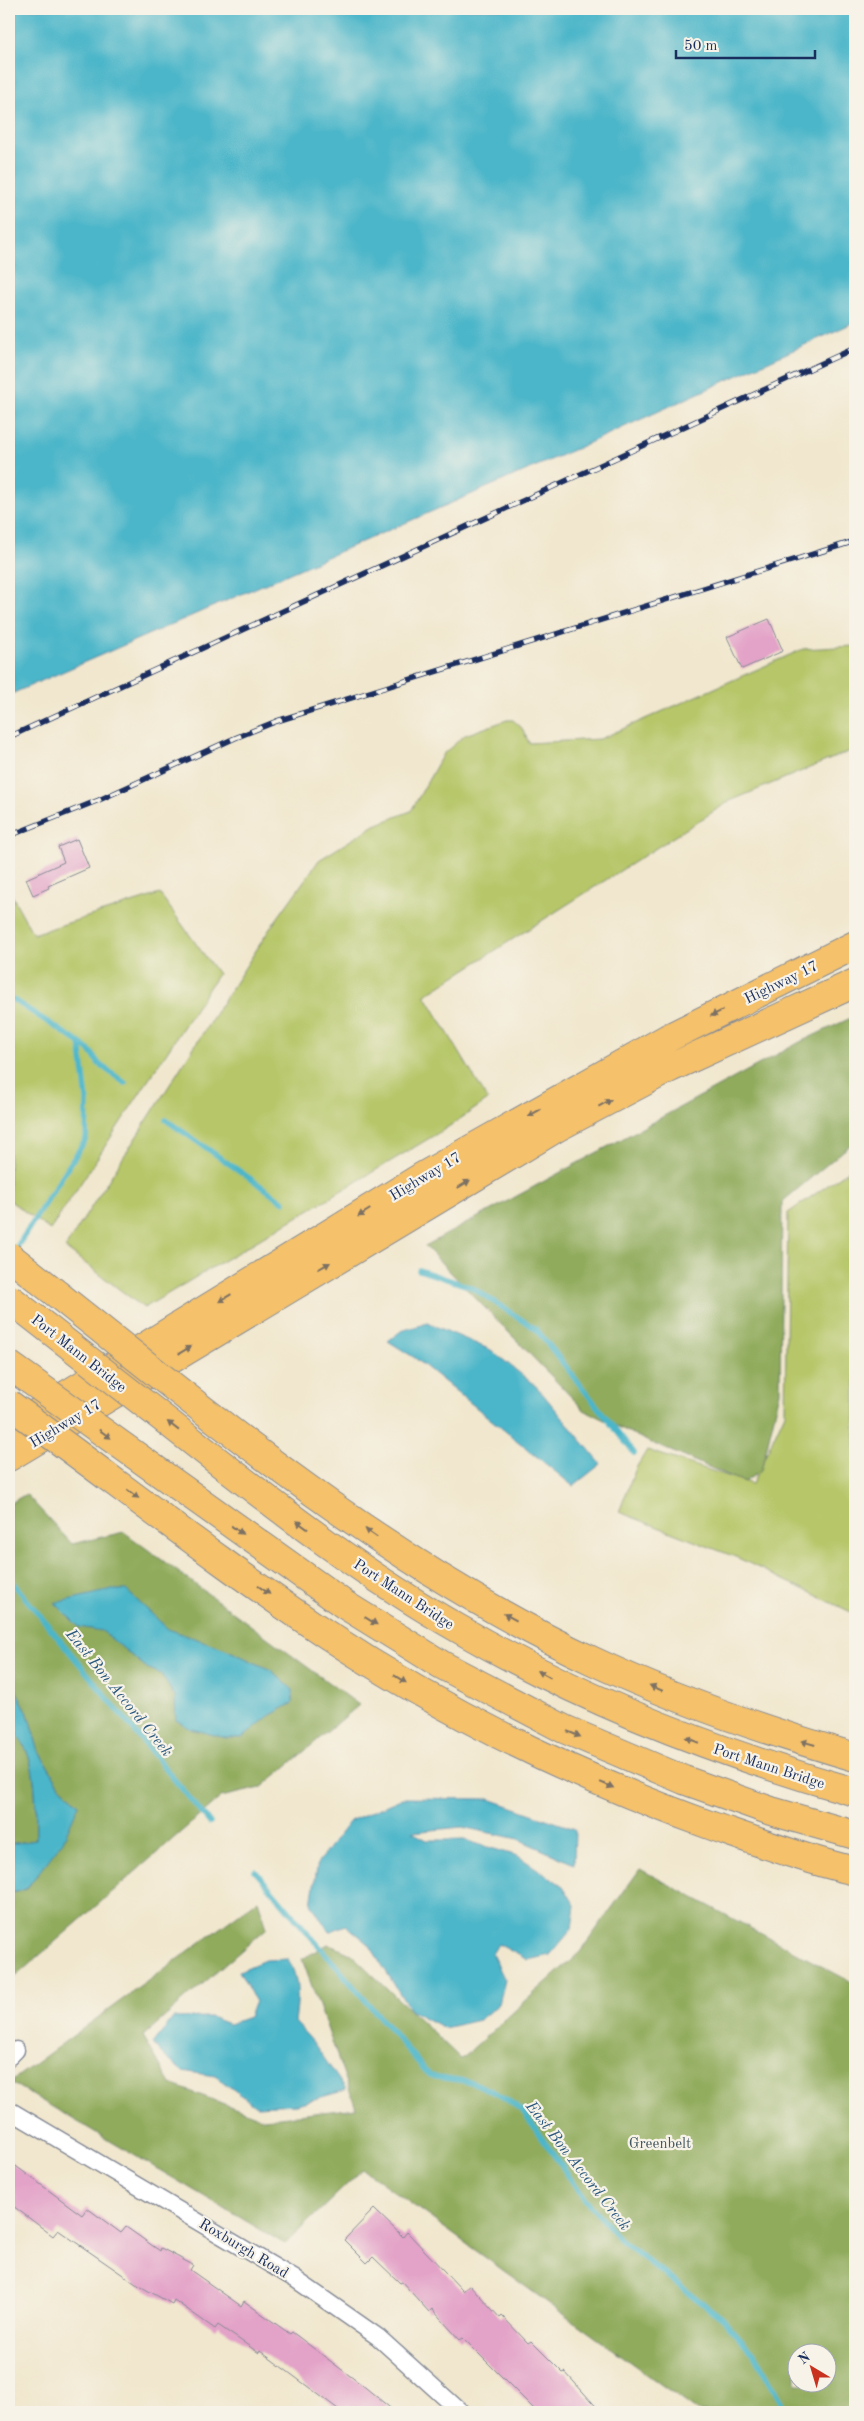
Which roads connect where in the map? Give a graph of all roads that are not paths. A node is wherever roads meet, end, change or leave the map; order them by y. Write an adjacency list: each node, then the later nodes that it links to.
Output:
1 (855, 945): 7 (highway, Highway 17, one-way to 7)
2 (855, 983): 8 (highway, Highway 17, one-way to 2)
3 (9, 1256): 9 (highway, one-way to 3, bridge)
4 (9, 1298): 10 (highway, Port Mann Bridge, one-way to 4, bridge)
5 (9, 1365): 11 (highway, one-way to 11, bridge)
6 (9, 1404): 12 (highway, one-way to 12, bridge)
7 (9, 1430)
8 (9, 1457)
9 (855, 1757)
10 (855, 1792)
11 (855, 1835)
12 (855, 1870)
13 (9, 2110): 14 (street, Roxburgh Road)
14 (462, 2412)

